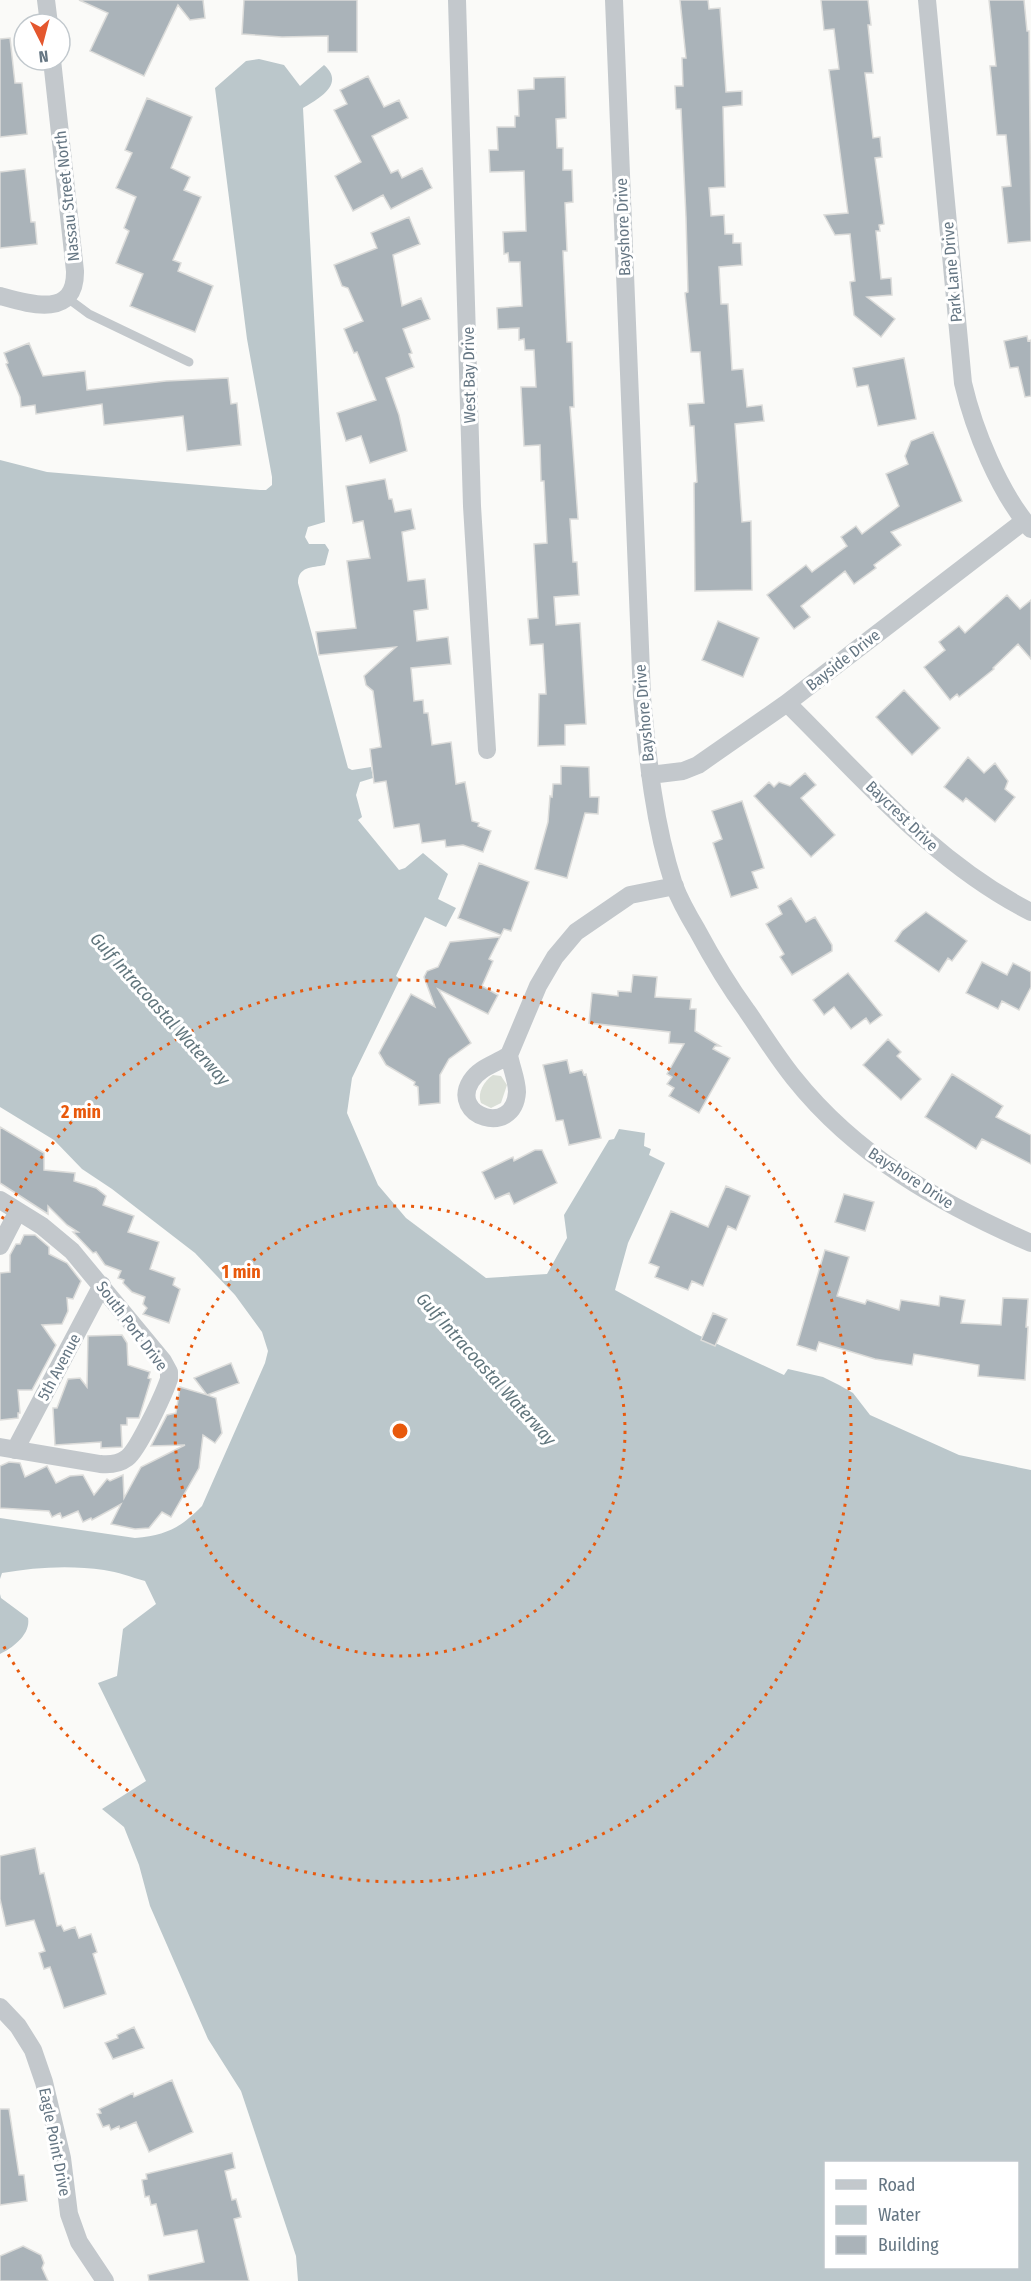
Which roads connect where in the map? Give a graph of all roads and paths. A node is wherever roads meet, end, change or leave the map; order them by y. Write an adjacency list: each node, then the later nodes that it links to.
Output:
1 (457, 0): 10 (street, West Bay Drive)
2 (927, 0): 8 (street, Park Lane Drive)
3 (615, 9): 11 (street, Bayshore Drive)
4 (53, 72): 6 (street, Nassau Street North)
5 (0, 296): 6 (street)
6 (66, 297): 7 (lane)
7 (189, 362)
8 (1027, 525): 9 (street, Bayside Drive)
9 (788, 703): 11 (street, Bayside Drive); 13 (street, Baycrest Drive)
10 (487, 750)
11 (650, 775): 12 (street, Bayshore Drive)
12 (675, 886): 14 (street); 17 (street, Bayshore Drive)
13 (1031, 912)
14 (509, 1055)
15 (0, 1200): 16 (street, South Port Drive)
16 (18, 1211): 18 (street); 19 (street, South Port Drive)
17 (1031, 1243)
18 (0, 1246)
19 (102, 1285): 20 (street, 5th Avenue); 20 (street, South Port Drive)
20 (8, 1449)
21 (0, 2007): 22 (street, Eagle Point Drive)
22 (105, 2281)

